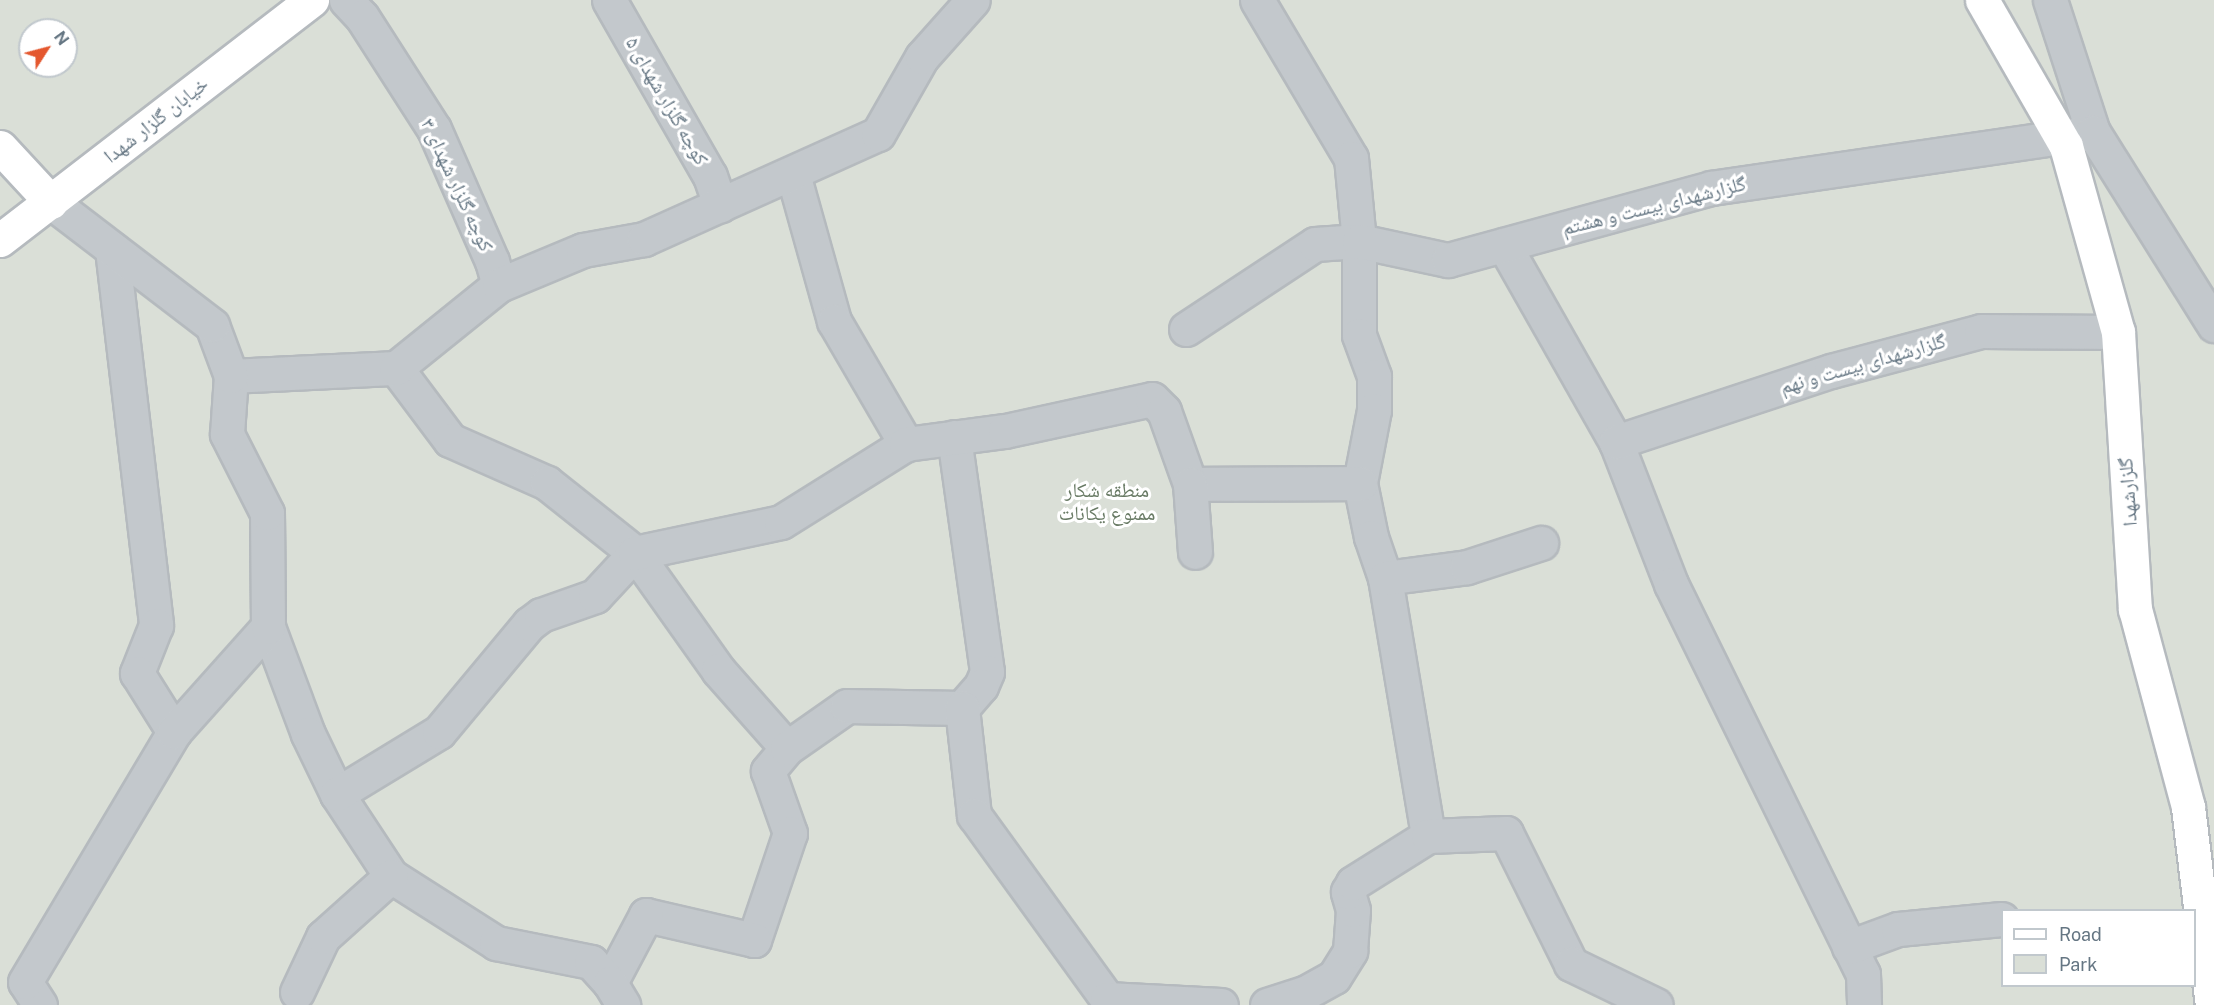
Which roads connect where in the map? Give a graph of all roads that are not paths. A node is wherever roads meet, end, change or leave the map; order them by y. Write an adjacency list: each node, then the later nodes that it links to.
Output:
1 (312, 0): 12 (main road, خیابان گلزار شهدا)
2 (346, 0): 18 (street, کوچه گلزار شهدای ۳)
3 (609, 0): 13 (street, کوچه گلزار شهدای ۵)
4 (974, 0): 11 (street)
5 (1257, 0): 15 (street)
6 (1982, 0): 9 (main road, گلزارشهدا)
7 (2050, 0): 8 (street)
8 (2093, 132): 9 (street, گلزارشهدای بیست و هشتم); 19 (street)
9 (2060, 136): 16 (street, گلزارشهدای بیست و هشتم); 21 (main road, گلزارشهدا)
10 (0, 147): 12 (main road)
11 (793, 174): 13 (street); 26 (street)
12 (51, 202): 14 (main road, خیابان گلزار شهدا); 17 (street)
13 (720, 205): 18 (street)
14 (0, 240)
15 (1359, 241): 16 (street, گلزارشهدای بیست و هشتم); 20 (street, گلزارشهدای بیست و هشتم); 27 (street)
16 (1504, 245): 25 (street)
17 (112, 249): 23 (street); 35 (street)
18 (499, 285): 22 (street)
19 (2214, 325)
20 (1186, 329)
21 (2118, 332): 25 (street, گلزارشهدای بیست و نهم); 41 (main road, گلزارشهدا)
22 (396, 368): 23 (street); 31 (street)
23 (231, 376): 33 (street)
24 (954, 437): 26 (street); 28 (street); 34 (street)
25 (1616, 442): 42 (street)
26 (906, 444): 31 (street)
27 (1360, 483): 28 (street); 32 (street)
28 (1190, 484): 30 (street)
29 (1541, 543): 32 (street)
30 (1195, 552)
31 (635, 553): 36 (street); 37 (street)
32 (1385, 578): 38 (street)
33 (268, 627): 35 (street); 37 (street)
34 (962, 708): 36 (street); 46 (street)
35 (174, 732): 45 (street)
36 (787, 748): 44 (street)
37 (337, 794): 39 (street)
38 (1428, 836): 47 (street); 48 (street)
39 (391, 876): 43 (street); 44 (street)
40 (2001, 919): 42 (street)
41 (2198, 927): 50 (main road, گلزارشهدا)
42 (1849, 947): 49 (street)
43 (297, 992)
44 (617, 994)
45 (40, 1005)
46 (1221, 1005)
47 (1267, 1005)
48 (1656, 1005)
49 (1864, 1005)
50 (2212, 1005)

